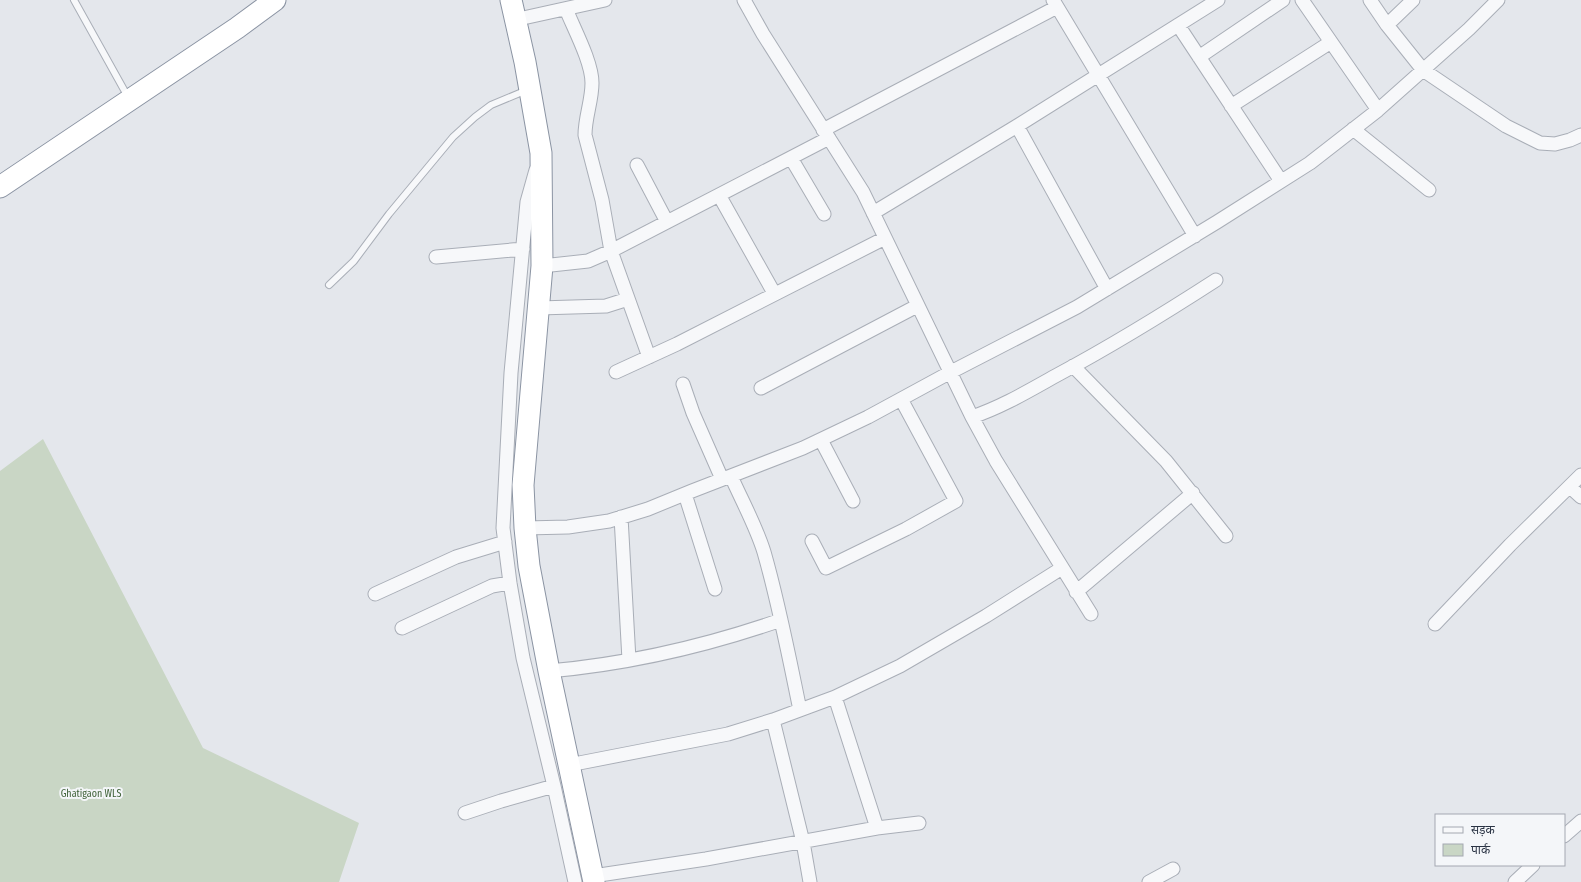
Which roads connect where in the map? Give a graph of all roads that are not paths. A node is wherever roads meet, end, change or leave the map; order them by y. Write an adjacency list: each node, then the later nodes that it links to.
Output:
1 (74, 0): 21 (lane)
2 (275, 0): 21 (highway)
3 (605, 0): 12 (street)
4 (744, 0): 26 (street)
5 (1218, 0): 14 (street)
6 (1283, 0): 17 (street)
7 (1302, 0): 16 (street)
8 (1370, 0): 15 (street)
9 (1414, 0): 15 (street)
10 (1498, 0): 18 (street)
11 (1055, 4): 19 (street); 26 (street)
12 (566, 9): 13 (street); 41 (street)
13 (512, 10): 20 (highway)
14 (1178, 25): 17 (street); 19 (street)
15 (1387, 25): 18 (street)
16 (1331, 42): 22 (street); 23 (street)
17 (1199, 57): 22 (street)
18 (1423, 70): 23 (street); 27 (street)
19 (1098, 76): 24 (street); 38 (street)
20 (530, 89): 28 (highway); 45 (lane)
21 (130, 101): 32 (highway)
22 (1231, 106): 31 (street)
23 (1378, 110): 25 (street)
24 (1017, 126): 35 (street); 46 (street)
25 (1353, 129): 31 (street); 33 (street)
26 (826, 134): 29 (street); 35 (street)
27 (1581, 135)
28 (541, 153): 40 (street); 43 (highway)
29 (791, 158): 34 (street); 36 (street)
30 (637, 165): 37 (street)
31 (1281, 181): 38 (street)
32 (0, 187)
33 (1429, 190)
34 (720, 195): 37 (street); 47 (street)
35 (873, 213): 39 (street)
36 (824, 214)
37 (667, 222): 41 (street)
38 (1195, 236): 46 (street)
39 (885, 238): 47 (street); 49 (street)
40 (523, 249): 42 (street); 71 (street)
41 (610, 251): 43 (street); 48 (street)
42 (436, 257)
43 (542, 266): 50 (highway)
44 (1216, 280): 52 (street)
45 (329, 285)
46 (1107, 289): 54 (street)
47 (774, 293): 51 (street)
48 (628, 299): 50 (street); 51 (street)
49 (917, 306): 54 (street); 56 (street)
50 (539, 308): 68 (highway)
51 (649, 357): 53 (street)
52 (1073, 366): 58 (street); 63 (street)
53 (616, 372)
54 (949, 373): 57 (street); 58 (street)
55 (683, 384): 61 (street)
56 (761, 388)
57 (901, 398): 59 (street); 70 (street)
58 (972, 417): 72 (street)
59 (821, 440): 61 (street); 66 (street)
60 (1581, 475): 62 (street)
61 (726, 478): 64 (street); 78 (street)
62 (1570, 487): 65 (street); 79 (street)
63 (1193, 493): 69 (street); 75 (street)
64 (685, 494): 67 (street); 74 (street)
65 (1581, 497)
66 (853, 501)
67 (621, 517): 68 (street); 81 (street)
68 (525, 528): 82 (highway)
69 (1226, 536)
70 (812, 541)
71 (505, 542): 73 (street); 76 (street)
72 (1062, 568): 75 (street); 83 (street)
73 (510, 583): 80 (street); 87 (street)
74 (716, 590)
75 (1076, 592): 77 (street)
76 (375, 594)
77 (1091, 614)
78 (781, 620): 81 (street); 84 (street)
79 (1435, 624)
80 (402, 628)
81 (629, 660): 82 (street)
82 (549, 671): 86 (highway)
83 (835, 697): 84 (street); 91 (street)
84 (800, 710): 85 (street)
85 (773, 720): 86 (street); 93 (street)
86 (569, 765): 96 (highway)
87 (554, 786): 88 (street); 96 (street)
88 (465, 813)
89 (1581, 821): 92 (street)
90 (919, 823): 91 (street)
91 (877, 828): 93 (street)
92 (1565, 835)
93 (803, 842): 96 (street); 97 (street)
94 (1532, 866): 99 (street)
95 (1173, 869): 98 (street)
96 (587, 880)
97 (810, 882)
98 (1149, 882)
99 (1515, 882)

